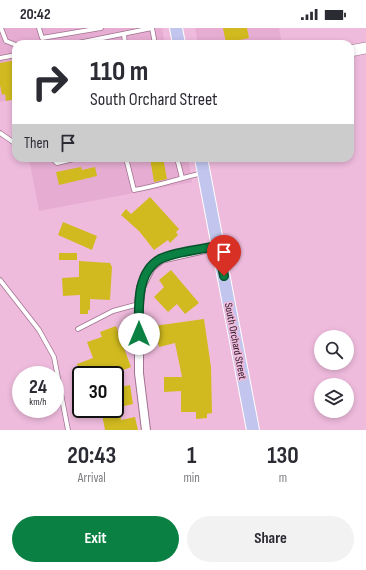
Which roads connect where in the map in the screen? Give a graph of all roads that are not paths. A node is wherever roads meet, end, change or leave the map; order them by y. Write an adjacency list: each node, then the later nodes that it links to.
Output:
1 (1, 28): 12 (lane)
2 (39, 28): 6 (lane)
3 (100, 28): 6 (lane)
4 (152, 28): 7 (lane); 10 (lane)
5 (176, 28): 11 (main road)
6 (76, 30)
7 (124, 34): 8 (lane); 9 (lane)
8 (93, 40)
9 (125, 40)
10 (154, 40)
11 (178, 40)
12 (12, 43)
13 (366, 48): 14 (main road)
14 (354, 50)
15 (12, 56): 16 (lane)
16 (0, 58)
17 (0, 133): 18 (lane)
18 (12, 141)
19 (127, 162): 23 (lane)
20 (178, 162): 23 (lane)
21 (201, 162): 22 (main road, South Orchard Street)
22 (204, 173): 23 (lane); 24 (main road, South Orchard Street)
23 (182, 178)
24 (218, 246): 26 (street); 30 (main road, South Orchard Street)
25 (0, 280): 28 (lane)
26 (139, 304): 27 (lane); 29 (street)
27 (78, 329)
28 (68, 430)
29 (146, 430)
30 (254, 430)

